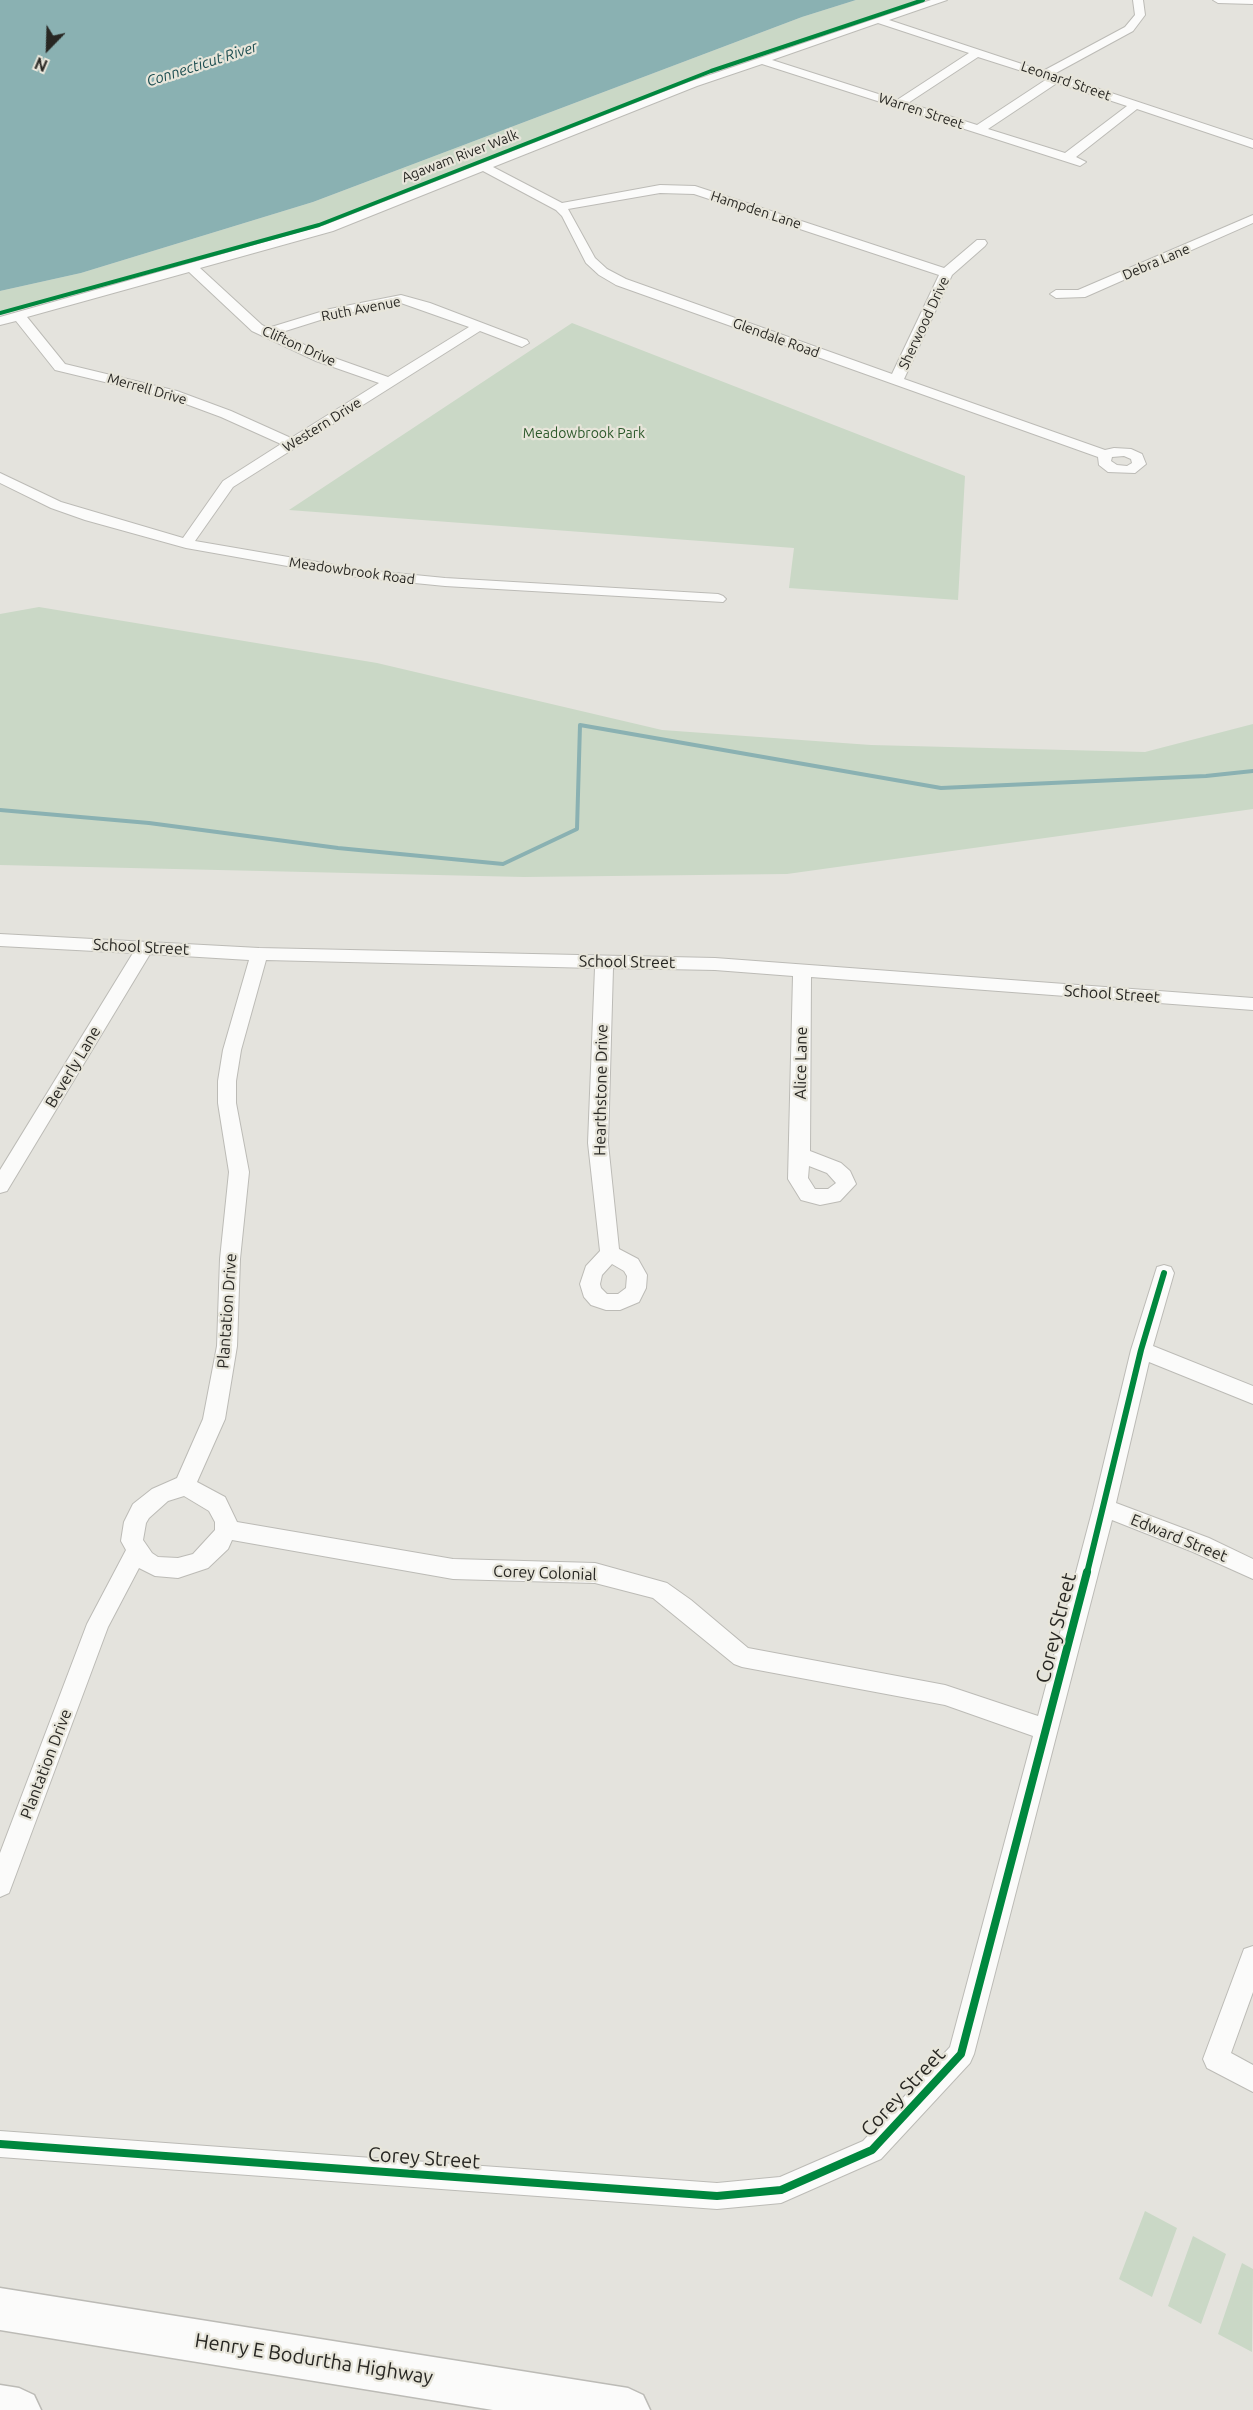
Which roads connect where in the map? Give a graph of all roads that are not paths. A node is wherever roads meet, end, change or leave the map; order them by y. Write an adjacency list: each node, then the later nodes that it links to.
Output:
1 (942, 0): 5 (street)
2 (1138, 0): 8 (street)
3 (1218, 0): 4 (street)
4 (1253, 1)
5 (879, 20): 6 (street, Leonard Street); 7 (street)
6 (978, 52): 8 (street, Leonard Street); 9 (street)
7 (761, 60): 9 (street, Warren Street); 15 (street)
8 (1051, 76): 10 (street, Leonard Street); 11 (street)
9 (899, 104): 11 (street, Warren Street)
10 (1135, 105): 12 (street, Leonard Street); 13 (street)
11 (978, 130): 13 (street, Warren Street)
12 (1252, 143)
13 (1067, 158): 14 (street, Warren Street)
14 (1080, 162)
15 (484, 167): 16 (street); 19 (street)
16 (560, 207): 20 (street, Hampden Lane); 27 (street, Glendale Road)
17 (1253, 219): 21 (street, Debra Lane)
18 (981, 243): 20 (street, Sherwood Drive)
19 (191, 267): 22 (street); 25 (street, Clifton Drive)
20 (946, 273): 27 (street, Sherwood Drive)
21 (1056, 294)
22 (19, 316): 23 (street); 29 (street, Merrell Drive)
23 (0, 321)
24 (478, 327): 25 (street, Ruth Avenue); 26 (street, Ruth Avenue); 28 (street, Western Drive)
25 (266, 333): 28 (street, Clifton Drive)
26 (522, 343)
27 (896, 381): 30 (street, Glendale Road)
28 (391, 383): 29 (street, Western Drive)
29 (292, 444): 32 (street, Western Drive)
30 (1106, 455)
31 (0, 477): 32 (street, Meadowbrook Road)
32 (186, 544): 33 (street, Meadowbrook Road)
33 (718, 599)
34 (0, 940): 35 (street, School Street)
35 (146, 947): 36 (street, School Street); 41 (street, Beverly Lane)
36 (259, 954): 37 (street, School Street); 46 (street, Plantation Drive)
37 (604, 962): 38 (street, School Street); 42 (street, Hearthstone Drive)
38 (802, 971): 39 (street, School Street); 40 (street, Alice Lane)
39 (1253, 1004)
40 (800, 1155)
41 (0, 1186)
42 (610, 1253)
43 (1164, 1273): 44 (street, Corey Street)
44 (1141, 1350): 45 (street); 47 (street, Corey Street)
45 (1253, 1395)
46 (184, 1487): 48 (street); 49 (street)
47 (1104, 1508): 50 (street, Edward Street); 51 (street, Corey Street)
48 (226, 1530): 49 (street); 51 (street, Corey Colonial)
49 (137, 1550): 52 (street, Plantation Drive)
50 (1253, 1569)
51 (1047, 1730): 55 (street, Corey Street)
52 (0, 1886)
53 (1253, 1958): 54 (street)
54 (1253, 2079)
55 (0, 2144)
56 (0, 2309): 59 (highway, Henry E Bodurtha Highway)
57 (0, 2407): 58 (highway)
58 (20, 2410)
59 (628, 2410)

